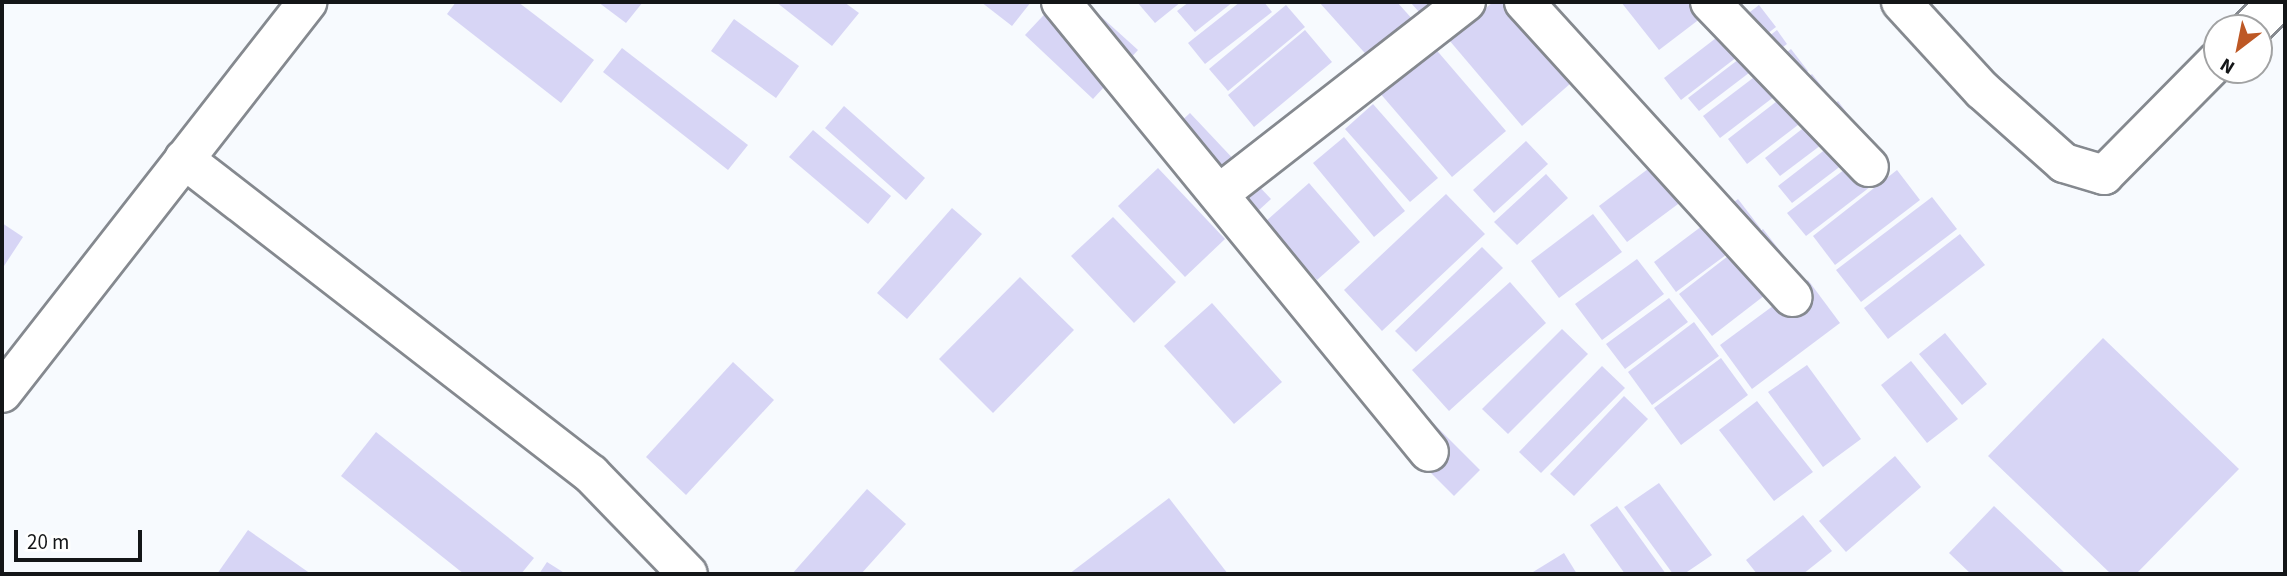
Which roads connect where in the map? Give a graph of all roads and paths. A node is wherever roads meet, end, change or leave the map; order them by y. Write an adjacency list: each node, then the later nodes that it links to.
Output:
1 (307, 2): 8 (street)
2 (1060, 2): 10 (street)
3 (1466, 2): 10 (street)
4 (1524, 2): 11 (street)
5 (1710, 2): 9 (street)
6 (1901, 2): 7 (street)
7 (2203, 75)
8 (184, 159): 12 (street); 14 (street)
9 (1869, 167)
10 (1219, 194): 13 (street)
11 (1792, 297)
12 (2, 393)
13 (1429, 452)
14 (688, 574)

